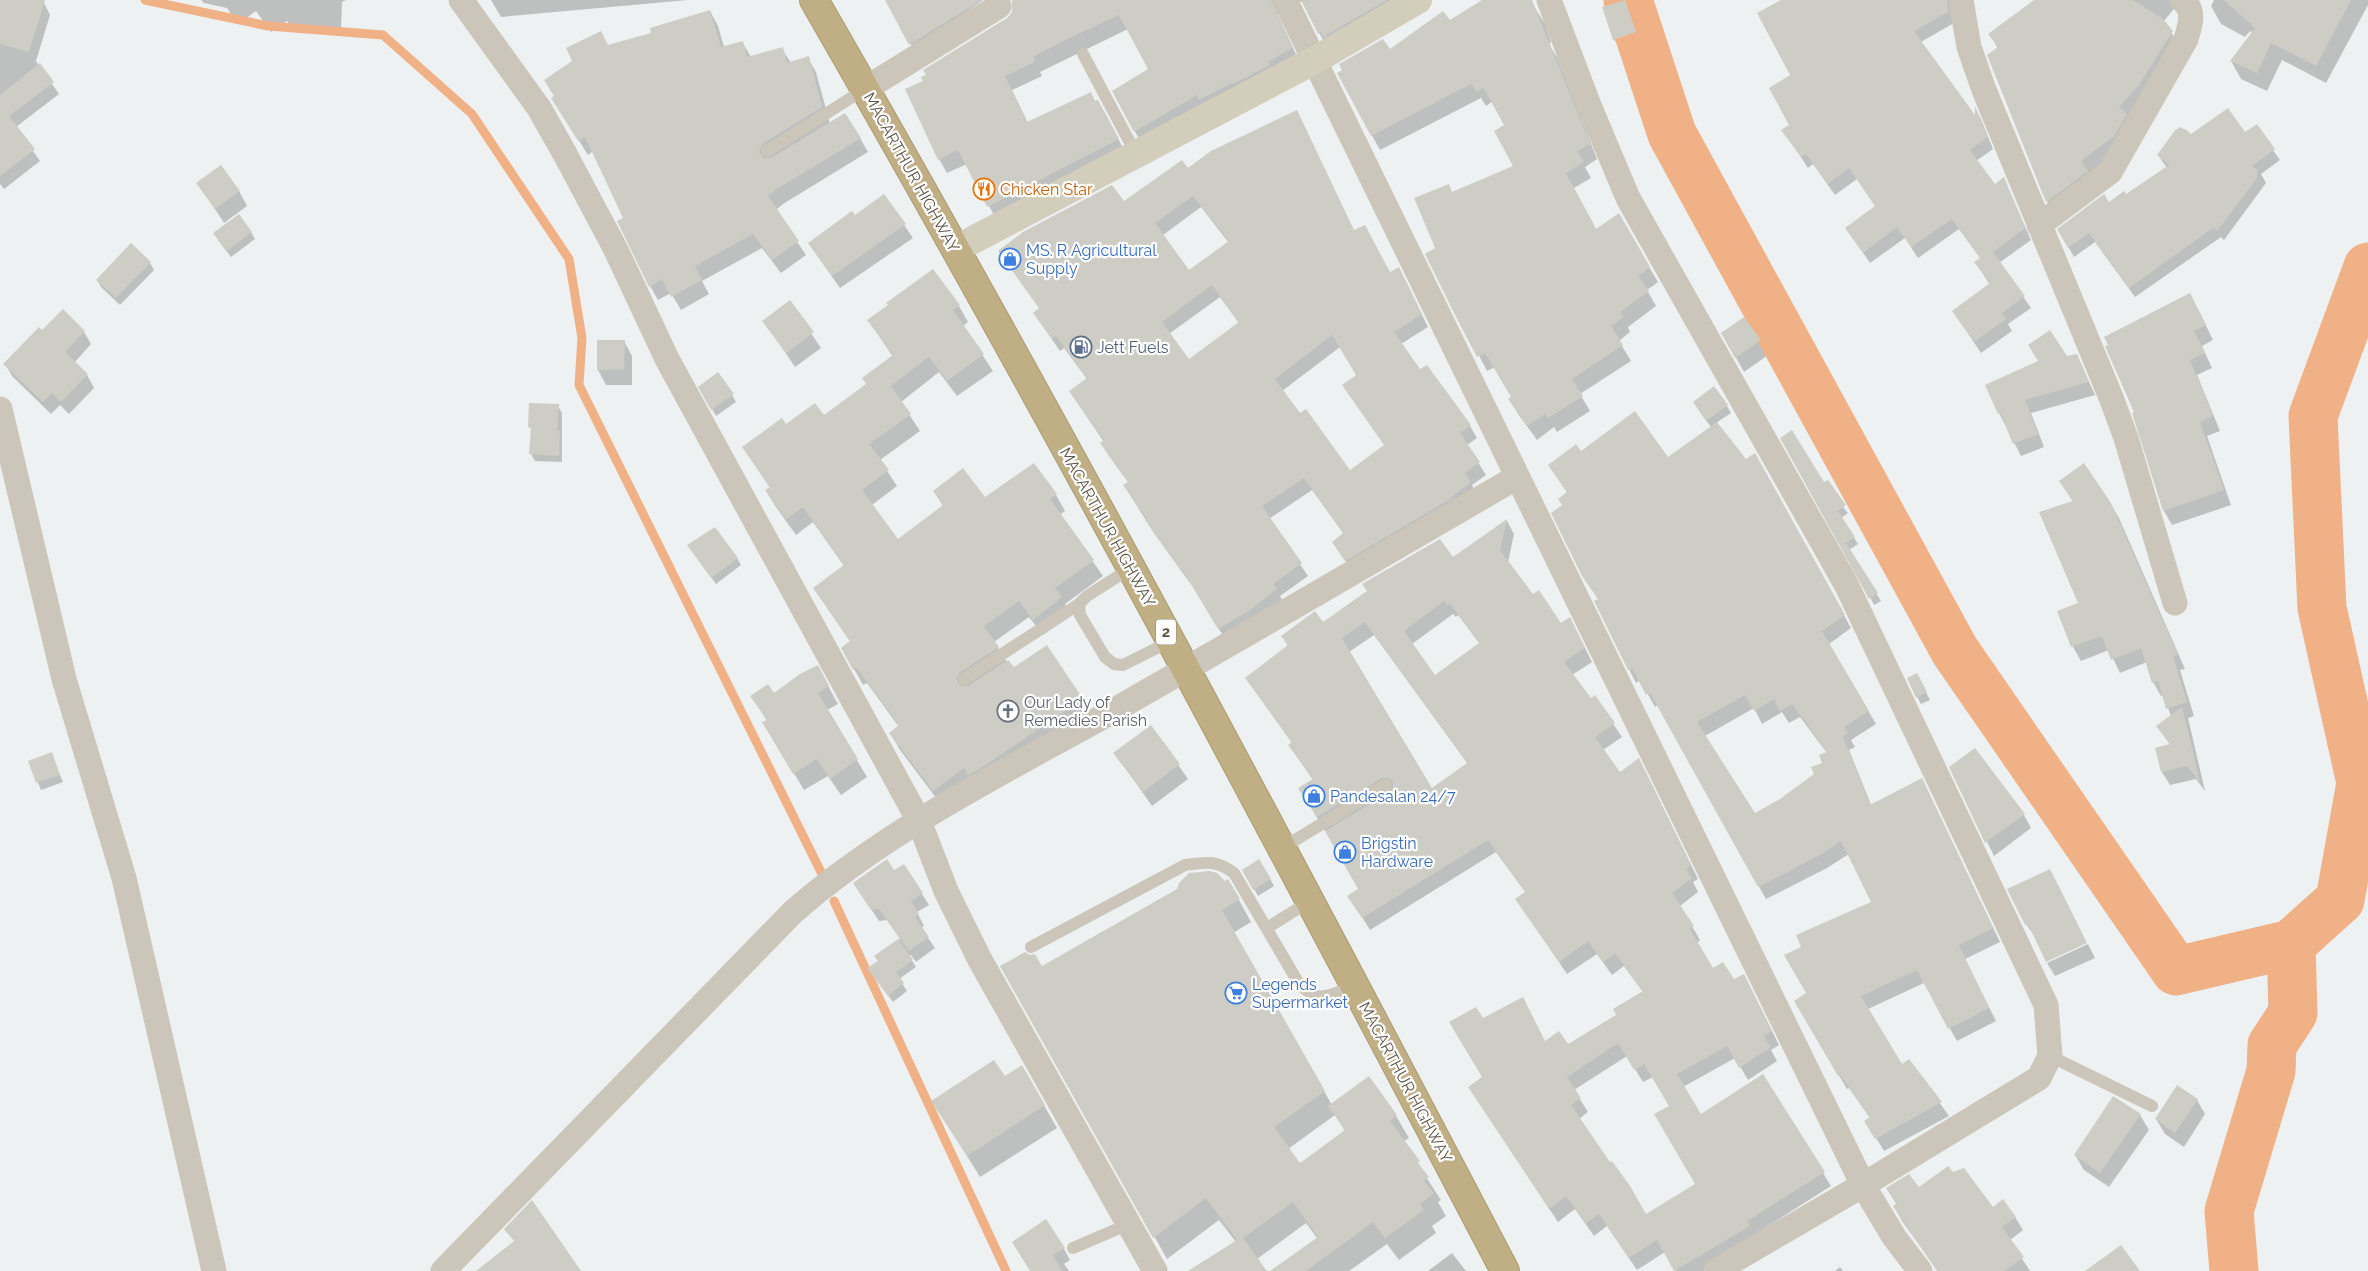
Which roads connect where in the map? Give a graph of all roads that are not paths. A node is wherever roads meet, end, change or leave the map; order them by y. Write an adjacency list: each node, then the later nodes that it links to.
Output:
1 (814, 0): 11 (highway, MACARTHUR HIGHWAY / 2)
2 (1285, 0): 10 (street)
3 (1418, 0): 10 (street)
4 (1550, 0): 31 (street)
5 (2182, 0): 14 (street)
6 (1968, 4): 14 (street)
7 (999, 6): 11 (street)
8 (467, 9): 25 (street)
9 (1083, 54): 13 (lane)
10 (1315, 60): 13 (street); 17 (street)
11 (865, 89): 12 (lane); 15 (highway, MACARTHUR HIGHWAY / 2)
12 (767, 151)
13 (1136, 154): 15 (street)
14 (2039, 225): 19 (street)
15 (956, 249): 18 (highway, MACARTHUR HIGHWAY / 2)
16 (0, 409): 36 (street)
17 (1517, 477): 22 (street); 33 (street)
18 (1131, 568): 20 (lane); 21 (highway, MACARTHUR HIGHWAY / 2)
19 (2175, 603)
20 (1079, 604): 21 (lane); 23 (lane)
21 (1171, 641): 22 (highway, MACARTHUR HIGHWAY / 2)
22 (1187, 669): 25 (street); 26 (highway, MACARTHUR HIGHWAY / 2)
23 (964, 679)
24 (1386, 785): 26 (lane)
25 (919, 821): 34 (street); 37 (street)
26 (1282, 848): 27 (highway, MACARTHUR HIGHWAY / 2)
27 (1310, 901): 28 (lane); 30 (highway, MACARTHUR HIGHWAY / 2)
28 (1267, 928): 29 (lane); 30 (lane)
29 (1031, 947)
30 (1356, 986): 39 (highway, MACARTHUR HIGHWAY / 2)
31 (2050, 1056): 32 (lane); 33 (street)
32 (2152, 1106)
33 (1863, 1185): 40 (street); 41 (street)
34 (1129, 1224): 35 (lane); 38 (street)
35 (1073, 1248)
36 (214, 1271)
37 (443, 1271)
38 (1155, 1271)
39 (1505, 1271)
40 (1716, 1271)
41 (1920, 1271)

